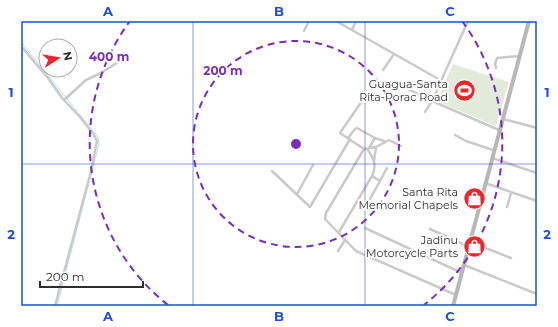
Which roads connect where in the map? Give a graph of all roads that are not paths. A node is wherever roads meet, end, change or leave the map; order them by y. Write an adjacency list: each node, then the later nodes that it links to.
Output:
1 (309, 21): 7 (street)
2 (336, 21): 6 (street)
3 (356, 21): 6 (street)
4 (468, 21): 14 (street)
5 (529, 21): 11 (main road)
6 (352, 30): 9 (street)
7 (304, 31)
8 (21, 46): 16 (street)
9 (394, 54): 13 (street); 14 (street)
10 (129, 55): 16 (street)
11 (519, 56): 12 (street); 20 (main road)
12 (496, 68)
13 (383, 70)
14 (442, 81): 18 (street)
15 (408, 89): 18 (street)
16 (66, 99): 57 (street)
17 (362, 100): 24 (street)
18 (432, 101): 19 (street); 22 (street)
19 (425, 112)
20 (503, 119): 21 (street); 22 (main road)
21 (537, 128)
22 (499, 130): 31 (main road)
23 (454, 135): 31 (street)
24 (349, 138): 25 (street); 29 (street); 42 (street)
25 (375, 138): 26 (street); 30 (street)
26 (385, 141): 27 (street); 28 (street)
27 (401, 146)
28 (376, 147): 30 (street); 33 (street)
29 (364, 149): 30 (street); 48 (street)
30 (368, 150): 33 (street)
31 (493, 150): 32 (main road)
32 (491, 158): 37 (street); 40 (main road)
33 (374, 162): 38 (street)
34 (313, 165): 42 (street)
35 (387, 168): 39 (street)
36 (272, 171): 42 (street)
37 (537, 173)
38 (372, 176): 39 (street); 48 (street)
39 (380, 181): 43 (street)
40 (484, 183): 41 (street); 50 (main road)
41 (511, 193): 44 (street); 45 (street)
42 (297, 194)
43 (370, 199)
44 (537, 201)
45 (507, 207)
46 (365, 228): 54 (street)
47 (430, 229): 50 (street)
48 (339, 232): 49 (street)
49 (345, 240): 51 (street); 56 (street)
50 (469, 244): 52 (street); 53 (main road)
51 (338, 251)
52 (511, 258)
53 (464, 265): 54 (main road); 55 (street)
54 (462, 273): 56 (main road)
55 (537, 294)
56 (456, 295): 58 (main road)
57 (55, 306)
58 (453, 306)

